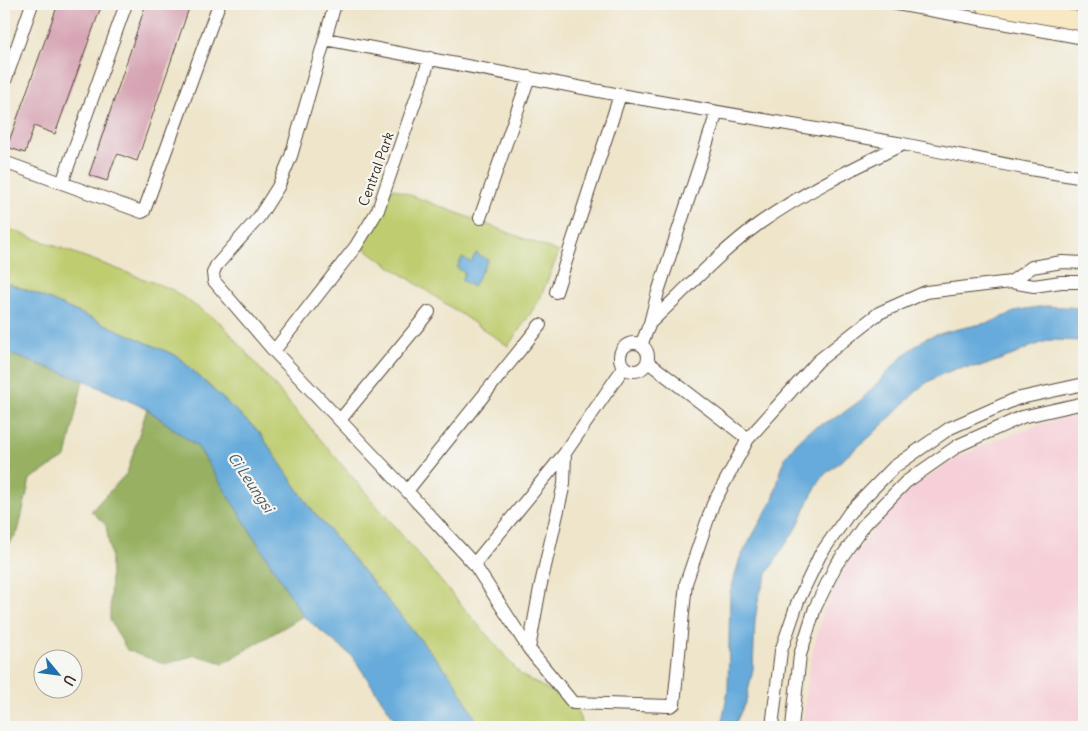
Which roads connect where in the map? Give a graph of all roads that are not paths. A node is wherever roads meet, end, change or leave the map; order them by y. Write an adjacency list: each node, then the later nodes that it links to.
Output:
1 (32, 4): 12 (street)
2 (126, 4): 18 (street)
3 (219, 4): 18 (street)
4 (335, 4): 9 (street)
5 (896, 4): 8 (street)
6 (984, 4): 7 (street)
7 (1084, 22)
8 (1084, 38)
9 (325, 39): 10 (street); 28 (street)
10 (430, 58): 11 (street); 28 (street, Central Park)
11 (529, 77): 13 (street); 19 (street)
12 (4, 84)
13 (620, 95): 14 (street); 23 (street)
14 (717, 112): 15 (street); 25 (street)
15 (903, 144): 17 (street); 25 (street)
16 (4, 162): 18 (street)
17 (1084, 178)
18 (62, 183)
19 (480, 218)
20 (1084, 262): 21 (street)
21 (1011, 282): 22 (street); 34 (street)
22 (1084, 282)
23 (556, 292)
24 (428, 312): 33 (street)
25 (650, 323): 27 (street)
26 (540, 326): 36 (street)
27 (641, 345): 29 (street); 30 (street)
28 (274, 351): 33 (street)
29 (648, 362): 30 (street); 34 (street)
30 (624, 367): 35 (street)
31 (1084, 384): 39 (street)
32 (1084, 403): 40 (street)
33 (340, 420): 36 (street)
34 (748, 440): 38 (street)
35 (565, 453): 37 (street); 38 (street)
36 (408, 491): 37 (street)
37 (474, 564): 38 (street)
38 (529, 649)
39 (772, 727)
40 (792, 727)

